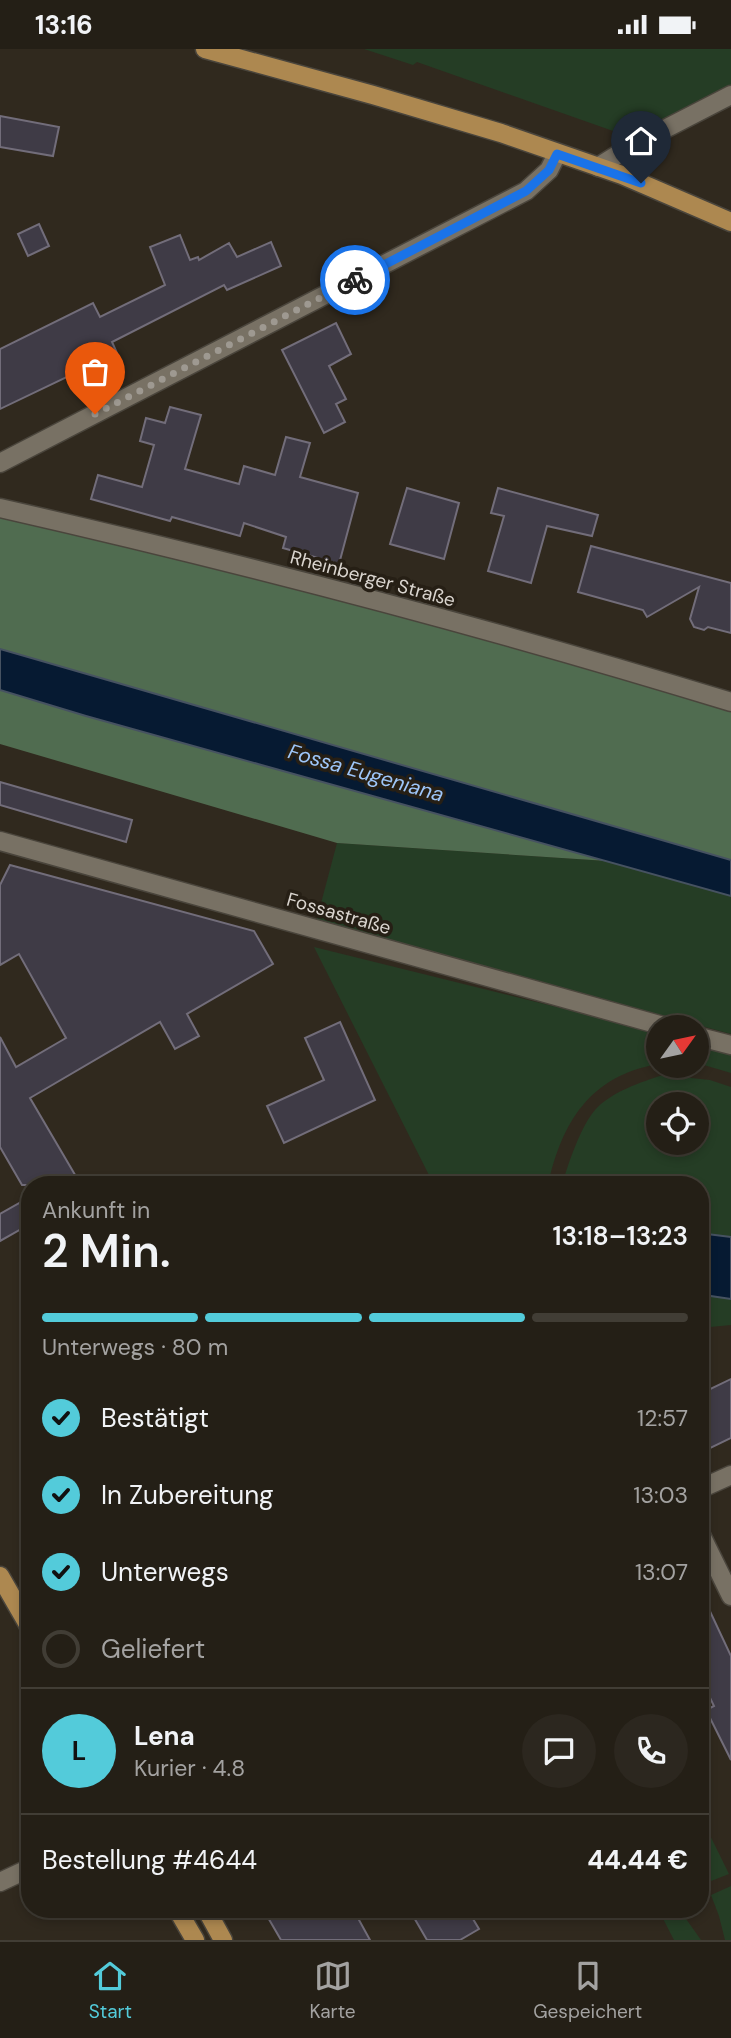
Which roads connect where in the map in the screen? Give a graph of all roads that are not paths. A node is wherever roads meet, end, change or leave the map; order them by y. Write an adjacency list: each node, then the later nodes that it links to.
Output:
1 (205, 49): 3 (main road)
2 (731, 95): 4 (street)
3 (557, 154): 4 (main road); 6 (street)
4 (598, 167): 5 (main road)
5 (731, 222)
6 (0, 463)
7 (0, 508): 8 (street, Rheinberger Straße)
8 (731, 702)
9 (0, 841): 10 (street, Fossastraße)
10 (646, 1021)
11 (709, 1039): 12 (street)
12 (731, 1045)
13 (731, 1475): 14 (street)
14 (709, 1485)
15 (709, 1551): 17 (street)
16 (0, 1576): 18 (main road)
17 (731, 1596)
18 (21, 1612)
19 (21, 1872): 20 (street)
20 (0, 1882)
21 (182, 1918): 23 (main road)
22 (211, 1918): 24 (main road)
23 (195, 1940)
24 (223, 1940)

